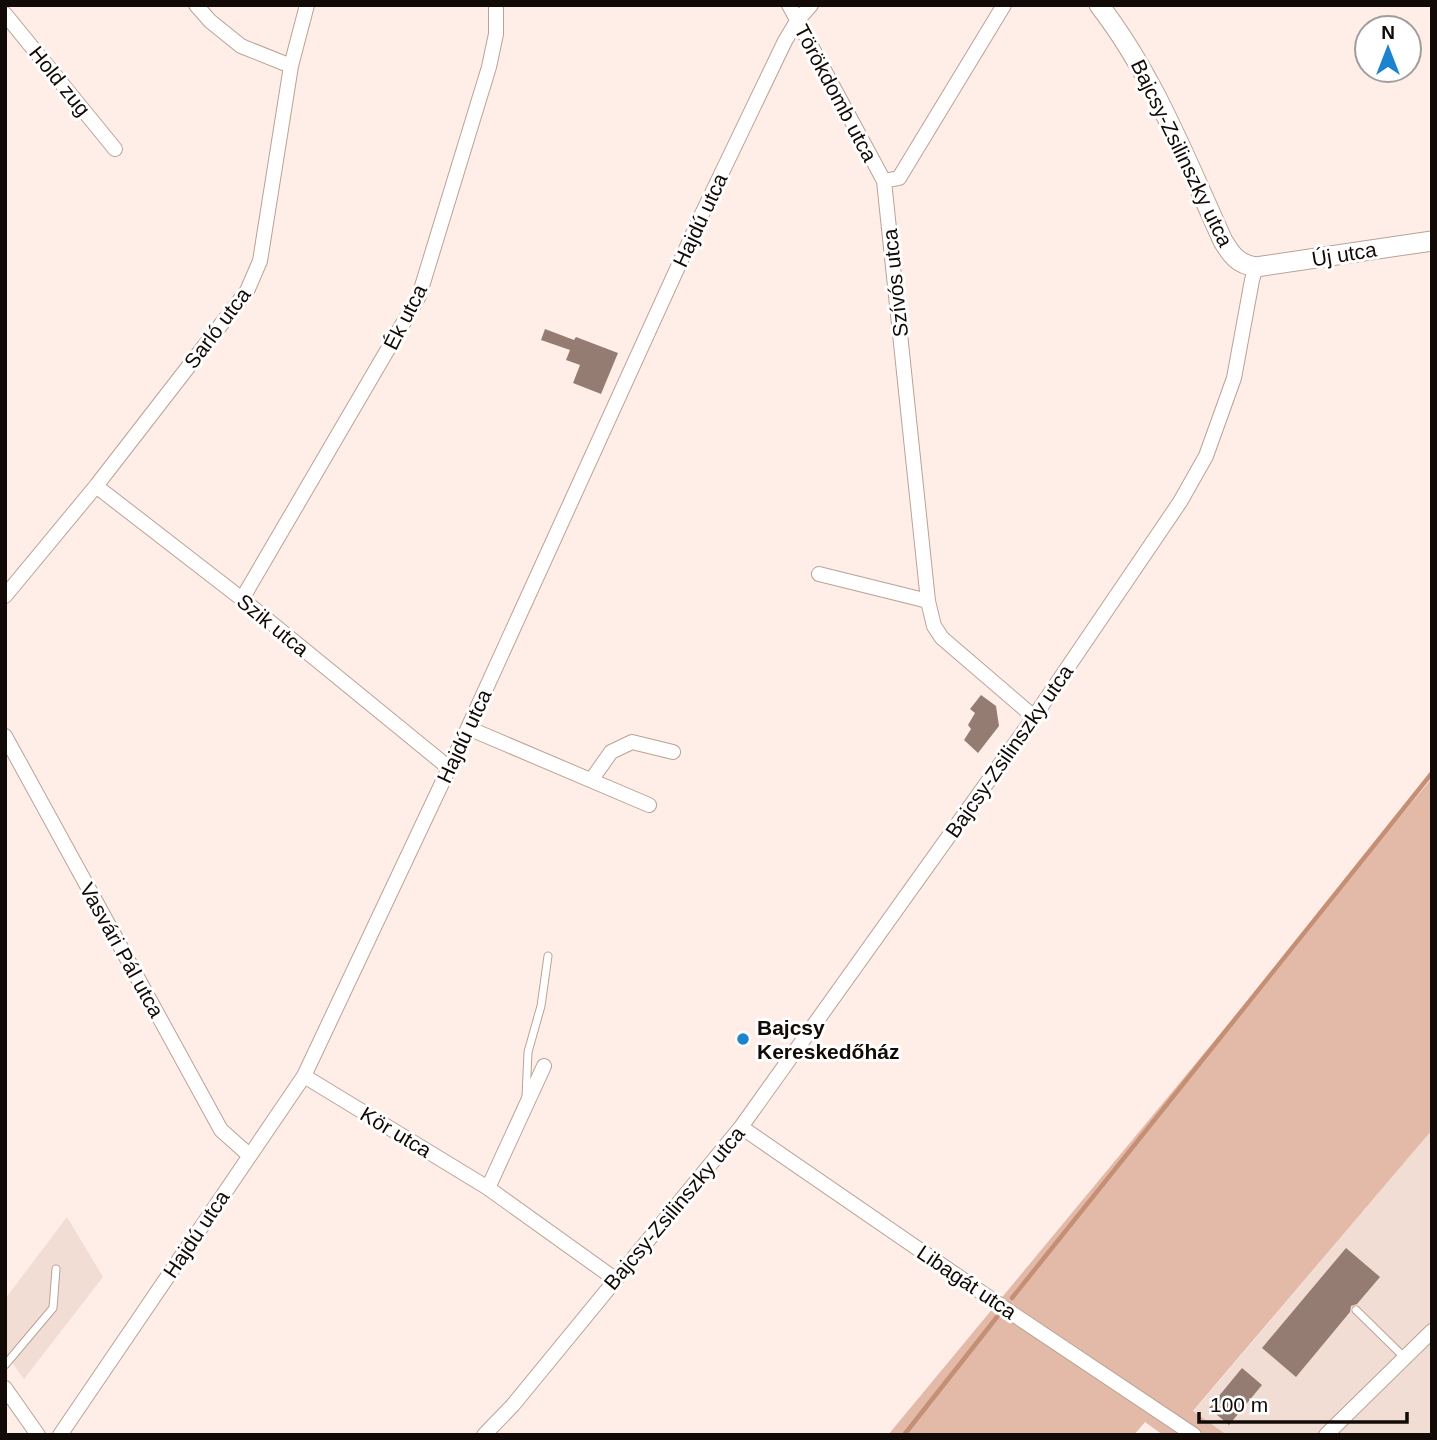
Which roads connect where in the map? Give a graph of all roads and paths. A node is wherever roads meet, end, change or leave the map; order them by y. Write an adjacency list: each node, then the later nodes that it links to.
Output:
1 (196, 5): 10 (street)
2 (307, 5): 10 (street, Sarló utca)
3 (496, 5): 18 (street, Ék utca)
4 (789, 5): 9 (street, Törökdomb utca)
5 (811, 5): 9 (street, Hajdú utca)
6 (1004, 5): 12 (street)
7 (1099, 5): 14 (main road, Bajcsy-Zsilinszky utca)
8 (5, 14): 11 (street, Hold zug)
9 (797, 21): 12 (street, Törökdomb utca); 21 (street, Hajdú utca)
10 (291, 66): 15 (street, Sarló utca)
11 (115, 149)
12 (884, 181): 19 (street, Szívós utca)
13 (1432, 241): 14 (main road, Új utca)
14 (1256, 267): 20 (street, Bajcsy-Zsilinszky utca)
15 (96, 486): 17 (street, Sarló utca); 18 (street, Szik utca)
16 (819, 574): 19 (street)
17 (5, 596)
18 (242, 599): 24 (street, Szik utca)
19 (929, 601): 20 (street, Szívós utca)
20 (1034, 717): 31 (street, Bajcsy-Zsilinszky utca)
21 (468, 728): 24 (street, Hajdú utca); 25 (street)
22 (5, 736): 32 (street, Vasvári Pál utca)
23 (673, 752): 25 (street)
24 (449, 768): 29 (street, Hajdú utca)
25 (592, 779): 26 (street)
26 (649, 805)
27 (548, 956): 30 (lane)
28 (544, 1066): 30 (street)
29 (303, 1076): 32 (street, Hajdú utca); 33 (street, Kör utca)
30 (526, 1105): 33 (street)
31 (741, 1127): 35 (street, Bajcsy-Zsilinszky utca); 44 (street, Libagát utca)
32 (249, 1155): 42 (street, Hajdú utca)
33 (488, 1188): 35 (street, Kör utca)
34 (56, 1269): 39 (lane)
35 (615, 1279): 43 (street, Bajcsy-Zsilinszky utca)
36 (1356, 1310): 38 (lane)
37 (1432, 1331): 38 (street)
38 (1405, 1358): 45 (street)
39 (5, 1365)
40 (5, 1388): 41 (street)
41 (38, 1435)
42 (60, 1435)
43 (484, 1435)
44 (1194, 1435)
45 (1326, 1435)

